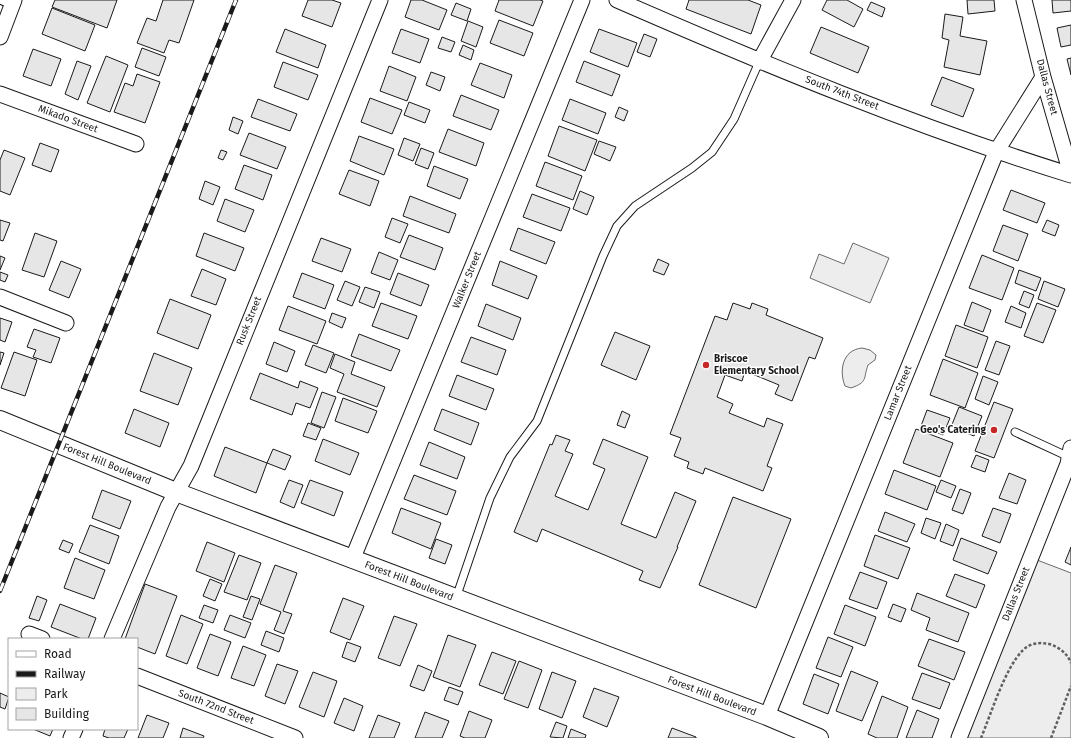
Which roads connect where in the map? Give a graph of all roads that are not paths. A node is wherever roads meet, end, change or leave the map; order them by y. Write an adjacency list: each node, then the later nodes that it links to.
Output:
1 (380, 0): 19 (street, Rusk Street)
2 (582, 0): 20 (street, Walker Street)
3 (617, 0): 8 (street, South 74th Street)
4 (793, 0): 8 (street)
5 (1024, 0): 9 (street, Dallas Street)
6 (9, 2): 7 (street)
7 (0, 36)
8 (759, 62): 12 (street, South 74th Street); 21 (lane)
9 (1043, 77): 12 (street, Lamar Street); 13 (street, Dallas Street)
10 (0, 94): 11 (street, Mikado Street)
11 (136, 144)
12 (996, 152): 13 (street, South 74th Street); 24 (street, Lamar Street)
13 (1071, 175)
14 (0, 297): 15 (street)
15 (66, 323)
16 (0, 420): 19 (street, Forest Hill Boulevard)
17 (1015, 432): 18 (lane)
18 (1070, 453): 27 (street, Dallas Street)
19 (176, 492): 20 (street, Forest Hill Boulevard); 22 (street, Rusk Street)
20 (352, 560): 21 (street, Forest Hill Boulevard)
21 (456, 599): 24 (street, Forest Hill Boulevard)
22 (112, 638)
23 (138, 676): 25 (street, South 72nd Street)
24 (767, 716): 26 (street, Forest Hill Boulevard)
25 (295, 738)
26 (819, 738)
27 (959, 738)

